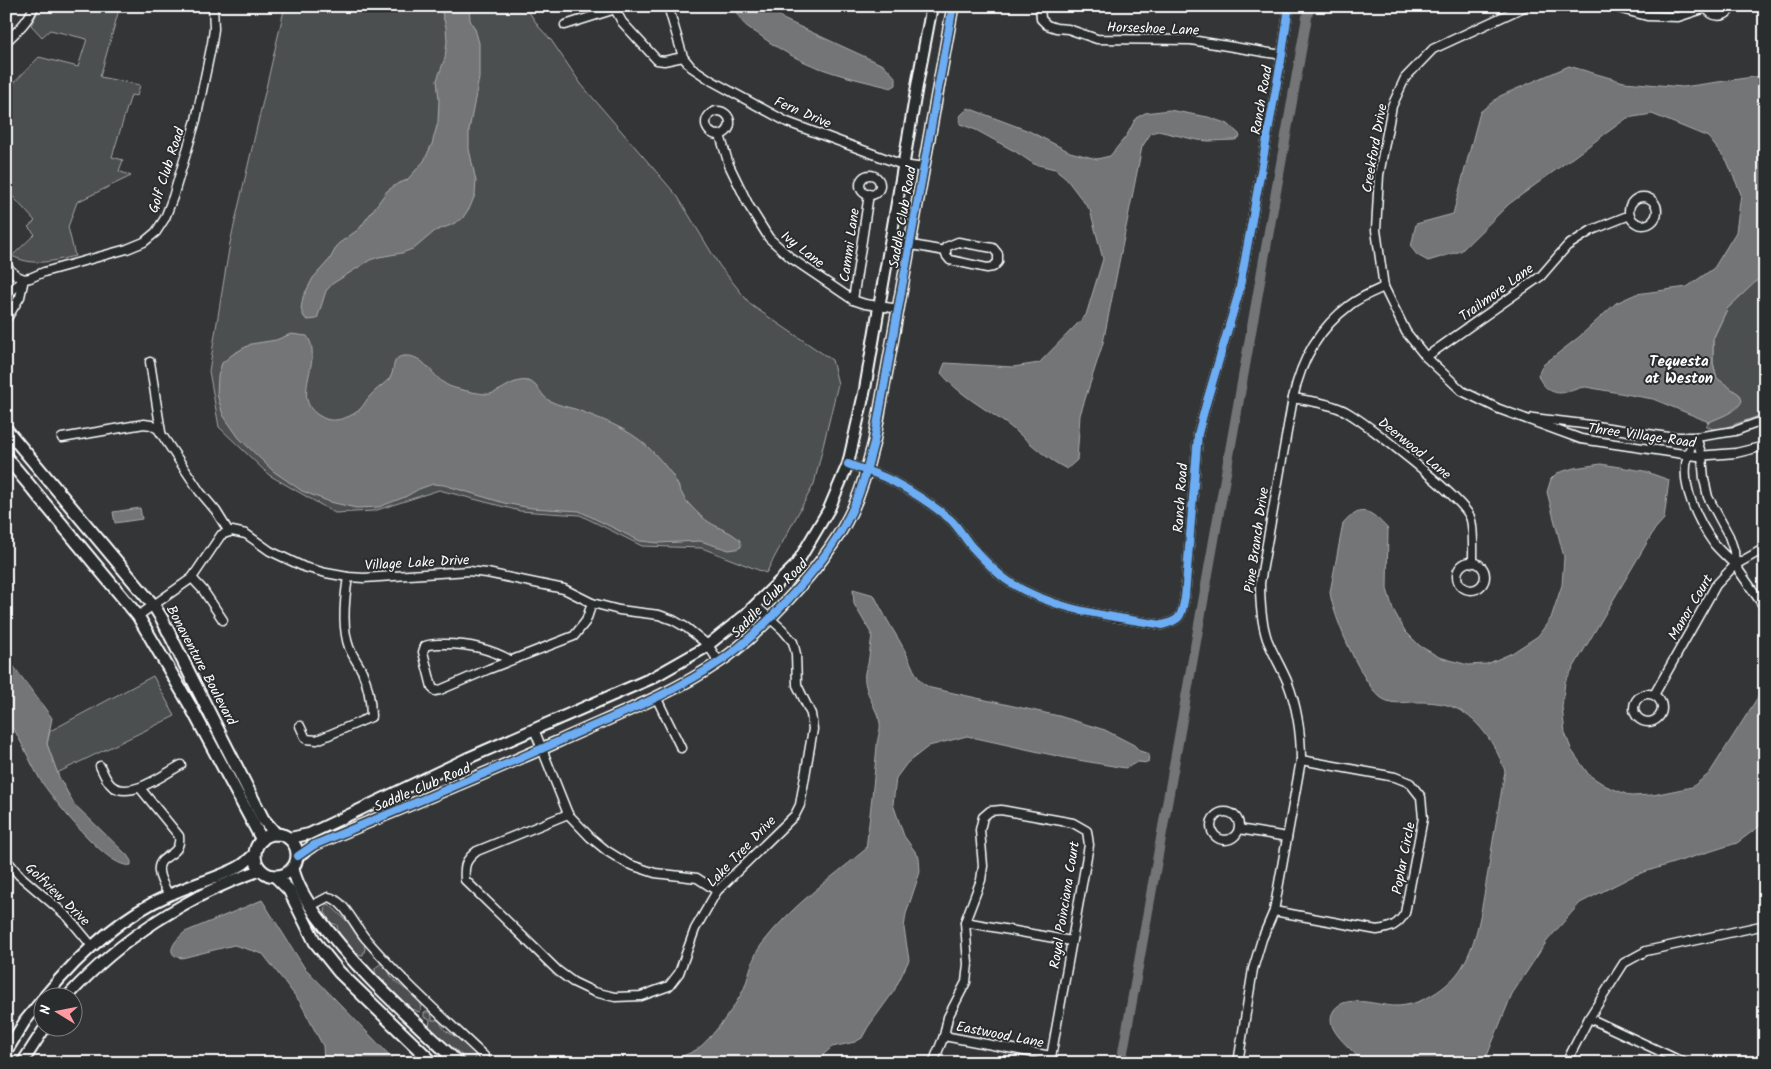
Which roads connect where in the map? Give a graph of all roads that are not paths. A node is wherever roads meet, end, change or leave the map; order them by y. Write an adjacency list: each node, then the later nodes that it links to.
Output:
1 (34, 6): 16 (street)
2 (213, 6): 28 (street, Golf Club Road)
3 (625, 6): 13 (street)
4 (668, 6): 18 (street)
5 (932, 6): 20 (street, Saddle Club Road)
6 (953, 6): 21 (street, Saddle Club Road)
7 (1040, 6): 17 (street, Horseshoe Lane)
8 (1289, 6): 17 (street, Ranch Road)
9 (1526, 6): 14 (street, Creekford Drive)
10 (1610, 6): 12 (street)
11 (1732, 6): 12 (street)
12 (1706, 7)
13 (615, 9): 15 (street); 18 (street)
14 (1515, 9): 29 (street, Creekford Drive)
15 (565, 25)
16 (6, 42)
17 (1282, 55): 50 (street, Ranch Road)
18 (683, 57): 20 (street, Fern Drive)
19 (720, 135): 31 (street, Ivy Lane)
20 (903, 165): 21 (street, Fern Drive); 24 (street, Saddle Club Road)
21 (924, 168): 25 (street, Saddle Club Road)
22 (869, 194): 31 (street, Cammi Lane)
23 (1630, 215): 36 (street, Trailmore Lane)
24 (890, 241): 25 (street); 32 (street, Saddle Club Road)
25 (910, 245): 26 (street); 33 (street, Saddle Club Road)
26 (945, 251): 26 (street)
27 (6, 266): 28 (street)
28 (24, 279): 30 (street, Golf Club Road); 34 (street)
29 (1384, 287): 35 (street, Creekford Drive); 38 (street, Pine Branch Drive)
30 (6, 296)
31 (853, 300): 32 (street, Ivy Lane)
32 (879, 306): 33 (street, Ivy Lane); 49 (street, Saddle Club Road)
33 (899, 309): 50 (street, Saddle Club Road)
34 (7, 319)
35 (1406, 332): 36 (street, Three Village Road)
36 (1426, 357): 39 (street, Three Village Road)
37 (150, 362): 42 (street)
38 (1293, 398): 53 (street, Deerwood Lane); 73 (street, Pine Branch Drive)
39 (1518, 417): 43 (street, Three Village Road); 46 (street, Three Village Road)
40 (1765, 420): 43 (street, Three Village Road)
41 (6, 429): 59 (main road, Bonaventure Boulevard)
42 (161, 433): 44 (street); 51 (street)
43 (1696, 437): 46 (street); 47 (street)
44 (62, 438)
45 (1765, 446): 47 (street, Three Village Road)
46 (1687, 455): 47 (street, Three Village Road); 54 (street)
47 (1702, 456): 54 (street)
48 (6, 457): 61 (main road)
49 (848, 464): 50 (street, Ranch Road); 58 (street, Saddle Club Road)
50 (866, 471): 62 (street, Saddle Club Road)
51 (229, 532): 55 (street, Village Lake Drive); 56 (street)
52 (1765, 548): 54 (street, Manor Court)
53 (1474, 563)
54 (1735, 564): 60 (street); 67 (street, Manor Court)
55 (348, 577): 57 (street, Village Lake Drive); 69 (street)
56 (192, 578): 59 (street); 63 (street)
57 (592, 603): 64 (street, Village Lake Drive); 65 (street)
58 (755, 605): 62 (street, Lake Tree Drive); 64 (street, Saddle Club Road)
59 (154, 606): 61 (street); 79 (main road, Bonaventure Boulevard)
60 (1765, 608)
61 (138, 616): 82 (main road)
62 (770, 618): 66 (street, Saddle Club Road); 89 (street, Lake Tree Drive)
63 (223, 620)
64 (708, 645): 66 (street, Village Lake Drive); 70 (street, Saddle Club Road)
65 (510, 660): 65 (street)
66 (719, 662): 68 (street, Saddle Club Road)
67 (1654, 695)
68 (656, 697): 71 (street); 72 (street, Saddle Club Road)
69 (300, 726)
70 (534, 729): 72 (street); 81 (street, Saddle Club Road)
71 (681, 748)
72 (541, 749): 77 (street); 84 (street, Saddle Club Road)
73 (1300, 760): 80 (street, Pine Branch Drive); 92 (street, Poplar Circle)
74 (181, 765): 76 (street)
75 (100, 766): 76 (street)
76 (140, 788): 90 (street)
77 (568, 814): 89 (street); 89 (street, Lake Tree Drive)
78 (1239, 829): 80 (street)
79 (276, 834): 81 (main road); 82 (main road)
80 (1287, 837): 92 (street, Pine Branch Drive)
81 (290, 838): 84 (main road)
82 (262, 840): 83 (main road)
83 (255, 854): 87 (main road); 90 (street)
84 (298, 856): 86 (main road)
85 (6, 859): 96 (street, Golfview Drive)
86 (293, 868): 88 (main road); 91 (main road)
87 (261, 870): 88 (main road); 97 (street)
88 (276, 877): 107 (main road)
89 (717, 891)
90 (169, 895): 96 (street)
91 (311, 906): 108 (main road); 109 (street)
92 (1274, 912): 111 (street, Pine Branch Drive)
93 (966, 922): 95 (street); 95 (street, Royal Poinciana Court); 103 (street)
94 (1765, 924): 101 (street)
95 (1071, 941): 105 (street, Royal Poinciana Court)
96 (92, 946): 97 (street); 98 (street)
97 (107, 958): 99 (street)
98 (54, 986)
99 (77, 986)
100 (32, 1012): 104 (street)
101 (1589, 1018): 112 (street); 113 (street)
102 (40, 1036): 106 (street)
103 (944, 1036): 105 (street, Eastwood Lane); 110 (street)
104 (6, 1052)
105 (1051, 1060)
106 (22, 1063)
107 (433, 1063)
108 (458, 1063)
109 (487, 1063)
110 (933, 1063)
111 (1238, 1063)
112 (1566, 1063)
113 (1685, 1063)

